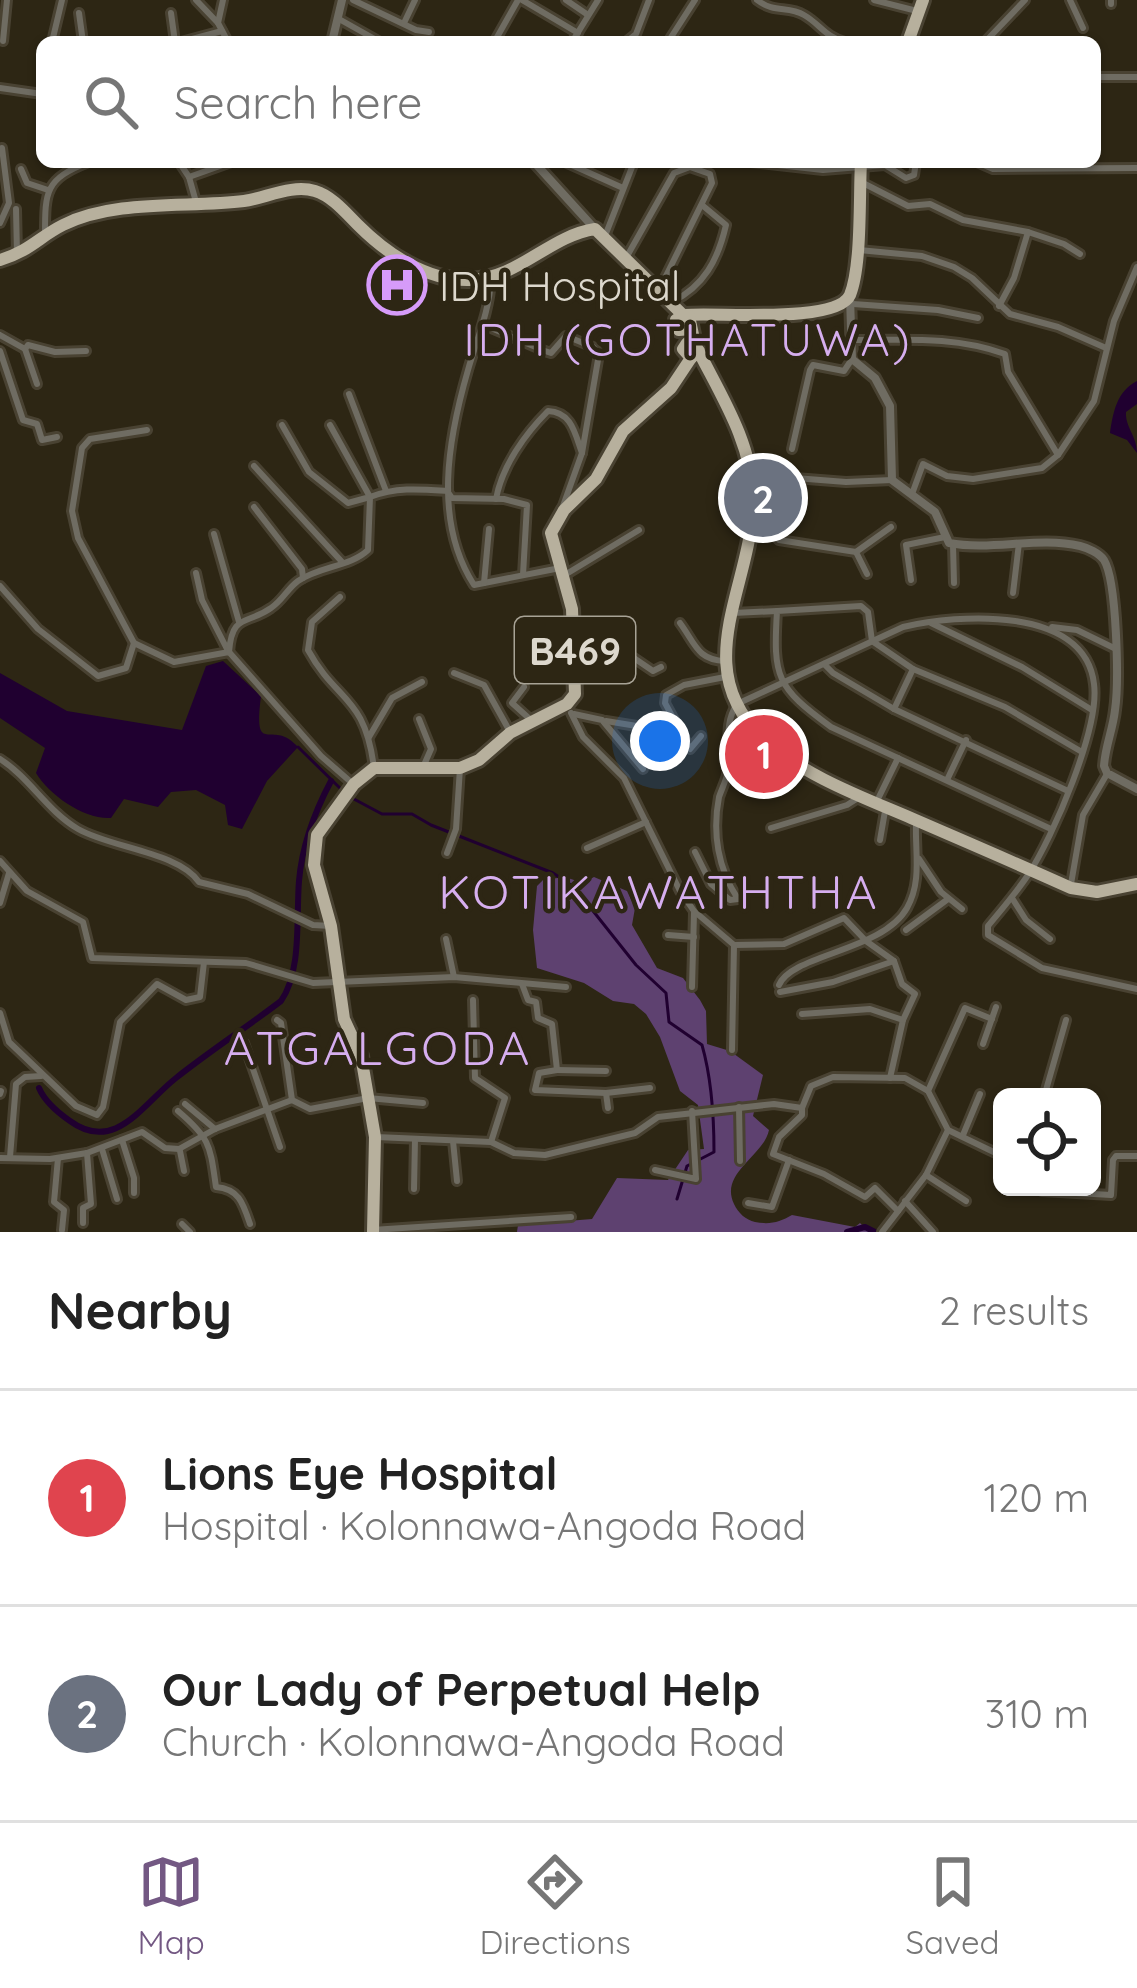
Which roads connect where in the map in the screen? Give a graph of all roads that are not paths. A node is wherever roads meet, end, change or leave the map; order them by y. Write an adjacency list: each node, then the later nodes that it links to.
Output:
1 (7, 0): 41 (street)
2 (62, 0): 27 (street)
3 (196, 0): 23 (street)
4 (223, 0): 23 (street)
5 (342, 0): 21 (street)
6 (353, 0): 22 (street)
7 (415, 0): 22 (street)
8 (520, 0): 26 (street); 34 (street)
9 (566, 0): 20 (street)
10 (598, 0): 20 (street)
11 (649, 0): 36 (street)
12 (695, 0): 37 (street)
13 (757, 0): 38 (street)
14 (874, 0): 17 (street)
15 (1025, 0): 40 (street)
16 (1070, 0): 24 (street)
17 (920, 6): 39 (main road)
18 (79, 13): 28 (street)
19 (171, 13): 29 (street)
20 (589, 15): 26 (street)
21 (339, 19): 32 (street); 33 (street)
22 (404, 23): 25 (street)
23 (220, 27): 30 (street); 31 (street)
24 (1083, 28)
25 (429, 32)
26 (578, 32): 35 (street)
27 (53, 36)
28 (82, 36)
29 (177, 36)
30 (195, 36)
31 (225, 36)
32 (334, 36)
33 (369, 36)
34 (498, 36)
35 (576, 36)
36 (633, 36)
37 (672, 36)
38 (827, 36)
39 (910, 36)
40 (991, 36)
41 (3, 41)
42 (1101, 77): 43 (street)
43 (1137, 77)
44 (0, 88): 45 (street)
45 (36, 93)
46 (2, 148): 70 (street)
47 (69, 168): 66 (street)
48 (183, 168): 63 (street)
49 (214, 168): 63 (street)
50 (539, 168): 72 (street)
51 (578, 168): 65 (street)
52 (631, 168): 65 (street)
53 (687, 168): 78 (street)
54 (693, 168): 68 (street)
55 (805, 168): 56 (street)
56 (836, 168)
57 (861, 168): 64 (main road)
58 (890, 168): 59 (street)
59 (915, 168)
60 (991, 168): 61 (street)
61 (1137, 168)
62 (21, 169): 66 (street)
63 (189, 177): 67 (street)
64 (860, 182): 71 (street); 74 (main road)
65 (623, 188): 72 (street)
66 (48, 190): 73 (street)
67 (196, 202): 73 (main road); 80 (main road)
68 (702, 205): 81 (street); 81 (street)
69 (16, 209): 75 (street)
70 (0, 224)
71 (1028, 232): 76 (street); 83 (street)
72 (599, 234): 78 (main road); 80 (main road)
73 (45, 238): 75 (main road)
74 (856, 250): 82 (main road); 83 (street)
75 (17, 254): 77 (main road)
76 (1080, 254)
77 (0, 260)
78 (625, 261): 81 (main road)
79 (1137, 267): 89 (street)
80 (491, 276): 86 (street)
81 (663, 298): 85 (main road)
82 (851, 300): 84 (street); 85 (main road); 88 (street)
83 (999, 306): 89 (street)
84 (978, 318)
85 (684, 323): 93 (main road)
86 (484, 325): 103 (street); 108 (street)
87 (0, 335): 90 (street)
88 (853, 340): 94 (street); 104 (street)
89 (1106, 348): 104 (street)
90 (25, 349): 92 (street); 96 (street)
91 (0, 351): 95 (street)
92 (86, 351)
93 (691, 351): 109 (main road); 114 (main road)
94 (852, 359): 102 (street); 106 (street)
95 (4, 378): 101 (street)
96 (37, 384)
97 (349, 394): 107 (street)
98 (282, 425): 111 (street)
99 (330, 425): 111 (street)
100 (147, 430): 141 (street)
101 (58, 437)
102 (792, 449)
103 (582, 453): 112 (street); 114 (street)
104 (1058, 455): 110 (street)
105 (254, 466): 122 (street)
106 (892, 480): 109 (street); 110 (street)
107 (386, 491): 108 (street); 111 (street)
108 (447, 491): 112 (street); 129 (street)
109 (753, 494): 121 (street); 135 (main road)
110 (912, 494): 119 (street)
111 (370, 497): 122 (street)
112 (496, 499): 126 (street)
113 (254, 507): 127 (street)
114 (563, 510): 123 (main road, B469)
115 (891, 526): 121 (street)
116 (489, 529): 129 (street)
117 (639, 530): 123 (street)
118 (214, 535): 137 (street)
119 (949, 540): 120 (street); 128 (street); 130 (street)
120 (1019, 543): 132 (street); 143 (street)
121 (856, 552): 125 (street)
122 (343, 563): 127 (street)
123 (562, 572): 126 (street); 142 (main road, B469)
124 (196, 573): 144 (street)
125 (867, 574)
126 (523, 575): 129 (street)
127 (303, 578): 137 (street)
128 (911, 580)
129 (484, 583)
130 (954, 583)
131 (0, 586): 141 (street)
132 (1012, 593)
133 (340, 597): 162 (street)
134 (777, 610): 135 (street); 140 (street); 152 (street)
135 (730, 613): 145 (main road)
136 (928, 621): 139 (street); 140 (street); 157 (street)
137 (239, 622): 144 (street)
138 (680, 623): 145 (street)
139 (1048, 627): 143 (street); 157 (street)
140 (872, 641): 146 (street); 148 (street)
141 (134, 643): 144 (street)
142 (575, 645): 147 (street); 155 (main road, B469)
143 (1116, 650): 173 (street)
144 (229, 652): 176 (street)
145 (725, 661): 150 (main road)
146 (824, 664): 152 (street); 156 (street)
147 (661, 668)
148 (914, 669): 156 (street); 166 (street)
149 (454, 673): 161 (street)
150 (728, 677): 154 (main road); 163 (street)
151 (422, 682): 162 (street)
152 (784, 684): 154 (street); 167 (street)
153 (524, 687): 160 (street)
154 (737, 704): 178 (main road); 186 (street)
155 (569, 708): 159 (street); 160 (main road, B469); 181 (street)
156 (895, 709): 164 (street)
157 (1092, 710): 166 (street)
158 (419, 719): 170 (street)
159 (602, 720): 165 (street); 172 (street)
160 (532, 721): 161 (main road, B469)
161 (510, 733): 171 (main road, B469)
162 (369, 736): 169 (street)
163 (701, 736)
164 (966, 740): 174 (street); 177 (street)
165 (660, 742)
166 (1082, 752): 177 (street)
167 (898, 758): 174 (street); 179 (street)
168 (0, 759): 199 (street)
169 (374, 768): 170 (main road); 176 (main road)
170 (423, 768): 171 (main road)
171 (460, 768): 187 (street)
172 (643, 770)
173 (1107, 773): 175 (street); 193 (street)
174 (947, 780): 183 (street)
175 (1137, 789)
176 (348, 791): 199 (main road)
177 (1068, 791): 183 (street)
178 (860, 796): 179 (main road); 182 (street)
179 (881, 805): 180 (main road); 184 (street)
180 (916, 820): 188 (street); 190 (main road)
181 (646, 822): 185 (street); 198 (street)
182 (771, 828)
183 (1051, 829): 190 (street)
184 (880, 841)
185 (587, 848)
186 (694, 852)
187 (447, 853)
188 (917, 856): 195 (street); 205 (street)
189 (0, 861): 191 (street)
190 (1031, 871): 193 (main road); 194 (street)
191 (9, 873): 196 (street); 207 (street)
192 (1137, 884): 193 (main road)
193 (1071, 888)
194 (1012, 897): 204 (street); 214 (street)
195 (948, 899): 197 (street); 200 (street)
196 (0, 903)
197 (962, 909)
198 (694, 910): 202 (street); 206 (street)
199 (331, 926): 210 (main road)
200 (906, 930)
201 (668, 935): 202 (street)
202 (694, 937): 213 (street)
203 (446, 939): 209 (street)
204 (1050, 939)
205 (866, 941): 206 (street); 208 (street); 208 (street)
206 (734, 944): 225 (street)
207 (204, 962): 210 (street); 228 (street)
208 (894, 962): 221 (street)
209 (454, 977): 210 (street); 211 (street)
210 (337, 983): 237 (main road)
211 (522, 984): 212 (street); 226 (street)
212 (566, 987)
213 (692, 987)
214 (1137, 989)
215 (473, 1000): 255 (street)
216 (996, 1007): 219 (street)
217 (0, 1012): 228 (street)
218 (802, 1014): 221 (street)
219 (992, 1019): 224 (street); 232 (street)
220 (277, 1020): 238 (street)
221 (903, 1020): 229 (street)
222 (1066, 1020): 231 (street)
223 (244, 1043): 242 (street)
224 (983, 1044)
225 (732, 1050)
226 (557, 1070): 227 (street); 234 (street)
227 (606, 1071)
228 (44, 1076): 236 (street)
229 (890, 1078): 232 (street); 244 (street)
230 (650, 1088): 234 (street)
231 (1046, 1088)
232 (928, 1091): 248 (street)
233 (0, 1092): 236 (street)
234 (606, 1093): 243 (street)
235 (980, 1094): 250 (street)
236 (13, 1095): 263 (street)
237 (368, 1098): 238 (street); 239 (street); 251 (main road)
238 (292, 1100): 242 (street)
239 (423, 1103)
240 (185, 1104): 247 (street)
241 (740, 1107): 244 (street); 246 (street); 266 (street)
242 (267, 1108): 247 (street); 256 (street)
243 (608, 1108)
244 (802, 1108): 265 (street)
245 (178, 1111): 249 (street)
246 (692, 1111): 255 (street); 267 (street)
247 (215, 1129): 249 (street)
248 (948, 1130): 250 (street); 269 (street)
249 (204, 1134): 258 (street); 282 (street)
250 (963, 1135): 259 (street)
251 (376, 1137): 252 (street); 284 (main road)
252 (415, 1138): 254 (street); 271 (street)
253 (122, 1139): 257 (street); 258 (street); 272 (street)
254 (453, 1141): 255 (street); 270 (street)
255 (491, 1142)
256 (280, 1147)
257 (102, 1149): 260 (street); 274 (street)
258 (179, 1149): 268 (street)
259 (993, 1151)
260 (88, 1153): 264 (street); 280 (street)
261 (1137, 1156): 273 (street)
262 (0, 1158): 263 (street)
263 (10, 1158): 264 (street)
264 (58, 1158): 283 (street)
265 (789, 1160): 277 (street); 278 (street)
266 (740, 1161)
267 (655, 1170)
268 (184, 1171)
269 (926, 1175): 275 (street); 276 (street)
270 (457, 1181)
271 (414, 1189)
272 (134, 1193)
273 (1101, 1195)
274 (116, 1199)
275 (905, 1201): 278 (street); 287 (street)
276 (966, 1201)
277 (748, 1203)
278 (898, 1210): 286 (street)
279 (571, 1217): 284 (street)
280 (82, 1223)
281 (182, 1224): 285 (street)
282 (250, 1224)
283 (62, 1230)
284 (371, 1231)
285 (190, 1232)
286 (882, 1232)
287 (933, 1232)

